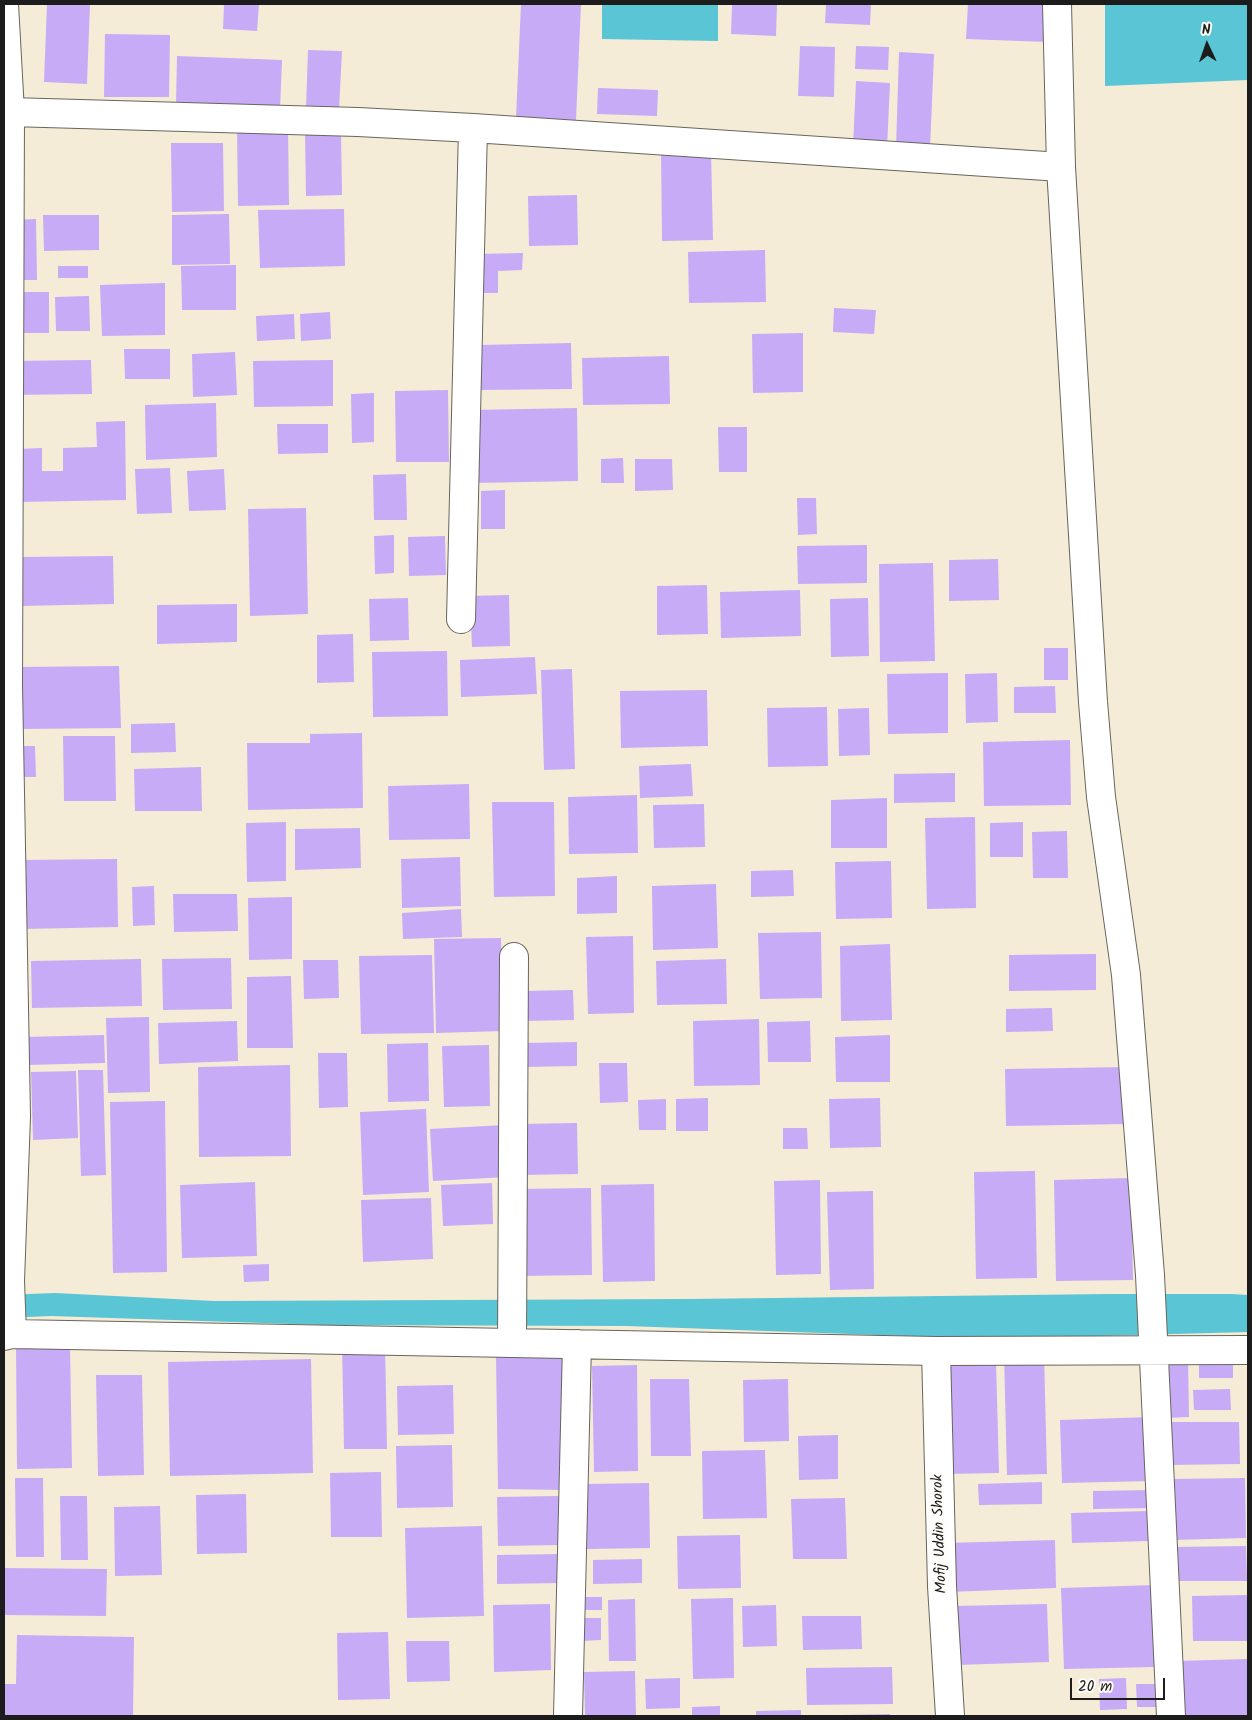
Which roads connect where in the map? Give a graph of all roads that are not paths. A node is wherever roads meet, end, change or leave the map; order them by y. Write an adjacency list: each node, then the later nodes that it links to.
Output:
1 (4, 4): 3 (street)
2 (1057, 4): 5 (street)
3 (10, 112): 4 (street); 6 (street)
4 (473, 128): 5 (street); 7 (street)
5 (1061, 167): 14 (street)
6 (7, 212): 8 (street)
7 (461, 619)
8 (8, 845): 10 (street)
9 (514, 957): 11 (street)
10 (8, 1335): 11 (street)
11 (512, 1343): 12 (street)
12 (577, 1344): 15 (street); 16 (street)
13 (1248, 1350): 14 (street)
14 (1154, 1351): 15 (street); 18 (street)
15 (936, 1352): 17 (street, Mofij Uddin Shorok)
16 (568, 1716)
17 (950, 1716)
18 (1171, 1716)

